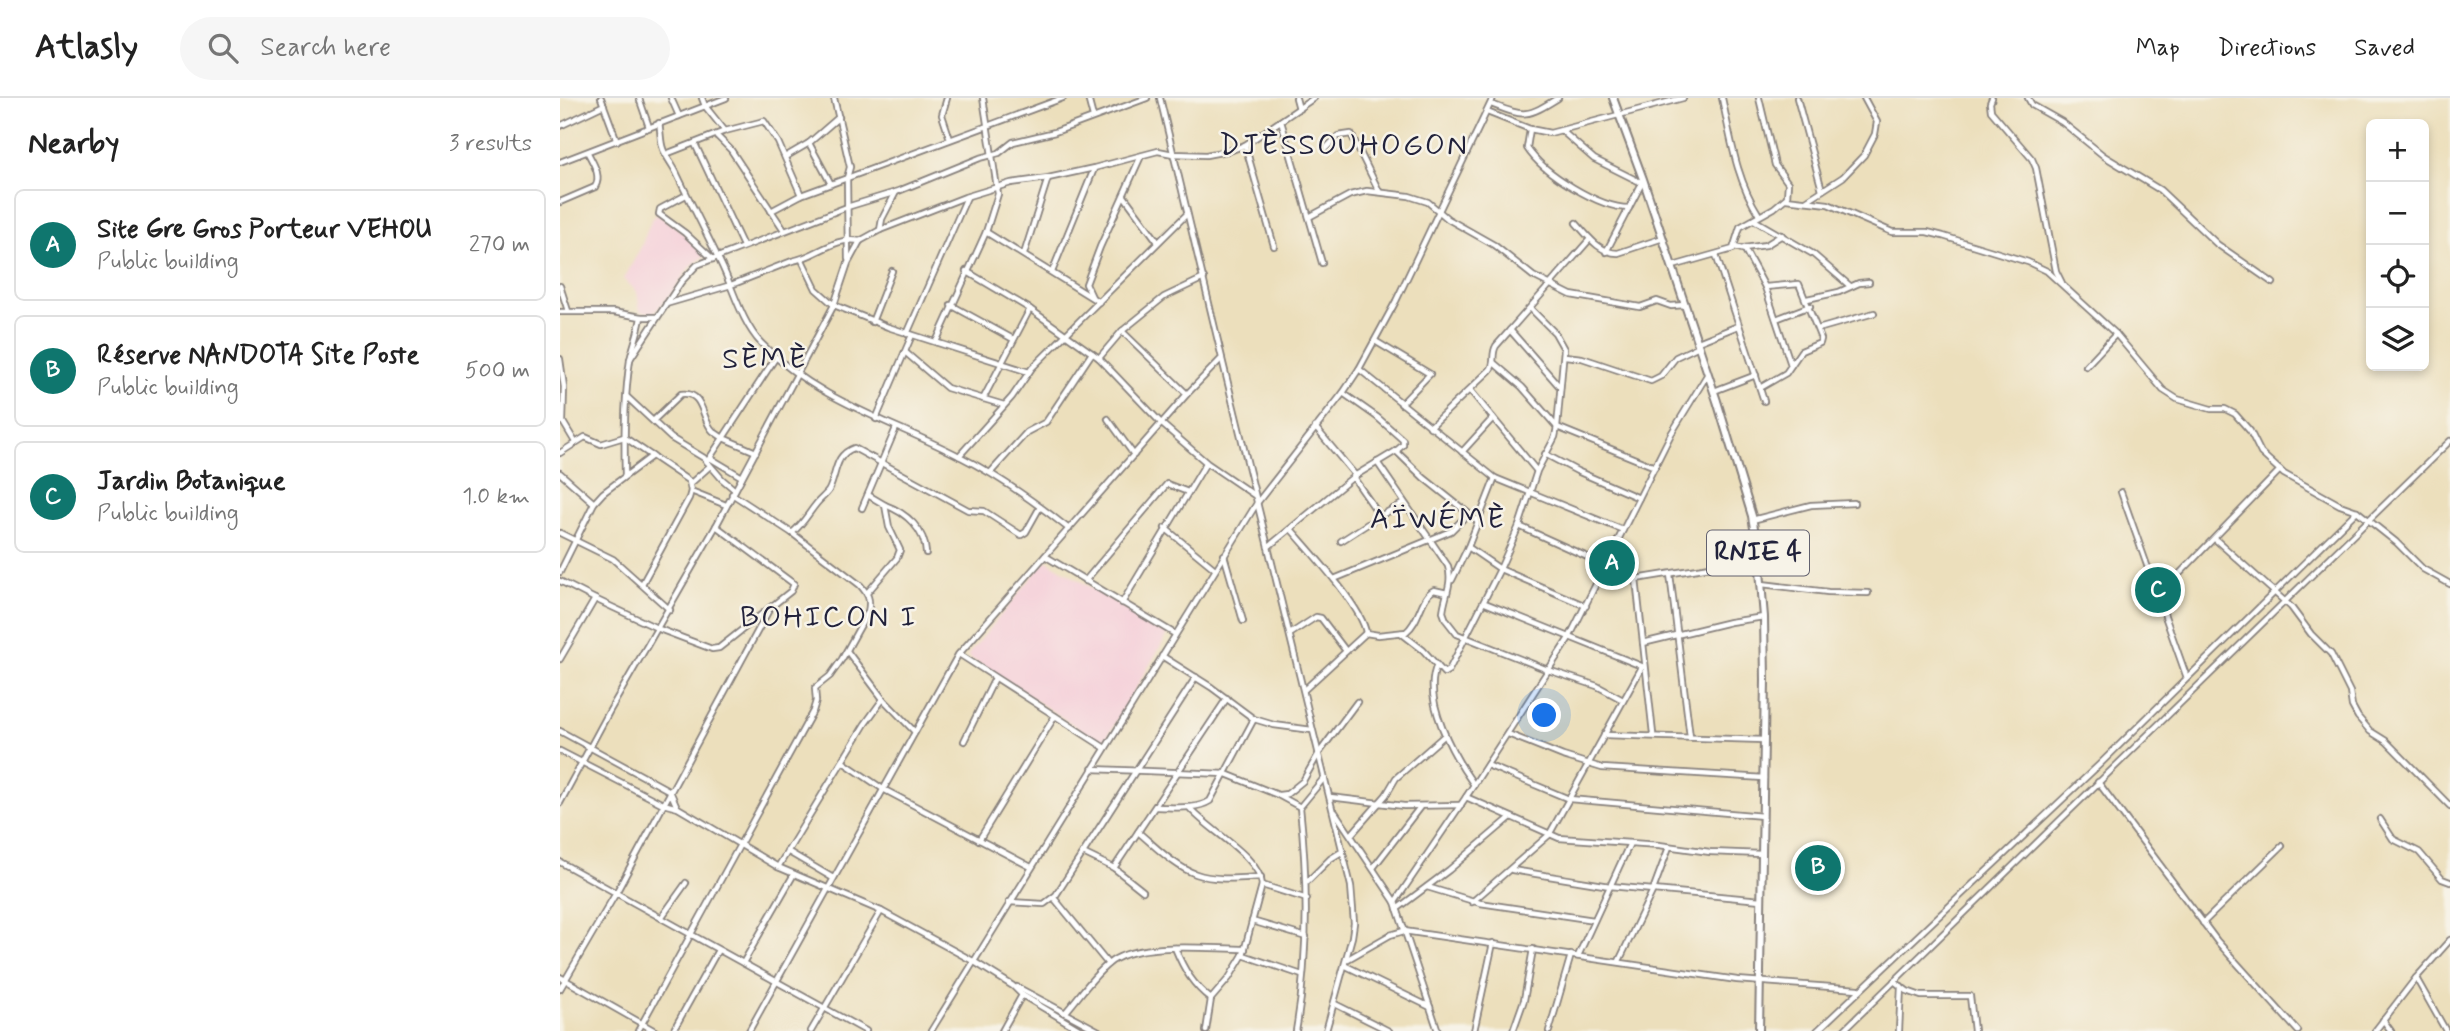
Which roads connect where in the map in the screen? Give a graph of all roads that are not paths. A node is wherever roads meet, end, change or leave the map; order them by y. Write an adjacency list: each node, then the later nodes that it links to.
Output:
1 (601, 98): 26 (street)
2 (639, 98): 39 (street)
3 (671, 98): 32 (street)
4 (702, 98): 27 (street)
5 (726, 98): 27 (street)
6 (834, 98): 33 (street)
7 (947, 98): 44 (street)
8 (983, 98): 37 (street)
9 (1063, 98): 37 (street)
10 (1088, 98): 34 (street)
11 (1119, 98): 28 (street)
12 (1147, 98): 28 (street)
13 (1160, 98): 45 (street)
14 (1296, 98): 29 (street)
15 (1314, 98): 29 (street)
16 (1558, 98): 25 (street)
17 (1613, 98): 31 (main road, RNIE 4)
18 (1683, 98): 31 (street)
19 (1722, 98): 80 (street)
20 (1759, 98): 72 (street)
21 (1797, 98): 65 (street)
22 (1864, 98): 65 (street)
23 (1992, 98): 118 (street)
24 (2028, 98): 110 (street)
25 (1492, 101): 30 (street)
26 (604, 105): 38 (street); 46 (street)
27 (705, 106): 32 (street); 41 (street)
28 (1121, 107): 34 (street)
29 (1299, 109): 35 (street)
30 (1487, 112): 40 (street); 78 (street)
31 (1621, 115): 42 (street); 62 (main road, RNIE 4)
32 (679, 116): 36 (street)
33 (839, 117): 47 (street); 60 (street)
34 (1093, 117): 54 (street)
35 (1281, 121): 49 (street); 81 (street)
36 (659, 123): 39 (street); 53 (street)
37 (987, 125): 44 (street); 54 (street)
38 (560, 126)
39 (649, 127): 46 (street)
40 (1530, 129): 42 (street); 76 (street)
41 (725, 131): 43 (street); 57 (street)
42 (1562, 131): 62 (street)
43 (716, 135): 48 (street); 77 (street)
44 (950, 139): 60 (street)
45 (1169, 140): 51 (street); 55 (street)
46 (617, 141): 52 (street)
47 (809, 143): 57 (street); 63 (street)
48 (695, 144): 53 (street); 93 (street)
49 (1245, 145): 55 (street); 94 (street)
50 (1325, 149): 66 (street)
51 (1158, 151): 55 (street); 56 (street)
52 (588, 153): 58 (street); 74 (street)
53 (666, 154): 68 (street)
54 (992, 154): 64 (street); 67 (street)
55 (1173, 154): 79 (street)
56 (1142, 156): 59 (street); 71 (street)
57 (785, 157): 69 (street)
58 (560, 162)
59 (1094, 168): 61 (street); 107 (street)
60 (847, 178): 63 (street); 75 (street)
61 (1048, 178): 64 (street); 98 (street)
62 (1642, 181): 76 (street); 88 (main road, RNIE 4)
63 (831, 184): 69 (street)
64 (998, 186): 70 (street); 86 (street)
65 (1822, 190): 73 (street)
66 (1379, 191): 78 (street); 81 (street)
67 (896, 192): 75 (street); 85 (street)
68 (686, 195): 100 (street); 100 (street)
69 (801, 195): 77 (street)
70 (968, 196): 85 (street); 140 (street)
71 (1124, 196): 92 (street); 111 (street)
72 (1786, 199): 73 (street); 80 (street)
73 (1806, 201): 118 (street)
74 (560, 202)
75 (847, 207): 84 (street); 89 (street)
76 (1629, 208): 97 (street)
77 (771, 211): 84 (street)
78 (1440, 211): 113 (street); 144 (street)
79 (1187, 214): 92 (street); 108 (street)
80 (1759, 215): 82 (street)
81 (1309, 216): 102 (street)
82 (1754, 220): 87 (street); 95 (street)
83 (1576, 223): 90 (street)
84 (784, 230): 93 (street)
85 (880, 230): 91 (street)
86 (986, 232): 98 (street); 106 (street)
87 (1782, 235): 96 (street); 115 (street)
88 (1663, 238): 97 (street); 104 (main road, RNIE 4)
89 (848, 239): 91 (street); 101 (street); 103 (street)
90 (1590, 239): 97 (street); 113 (street)
91 (860, 241): 103 (street)
92 (1158, 242): 121 (street)
93 (743, 246): 100 (street)
94 (1274, 246)
95 (1735, 247): 96 (street); 99 (street)
96 (1743, 248): 116 (street)
97 (1606, 252)
98 (1024, 254): 107 (street)
99 (1716, 255): 104 (street); 136 (street)
100 (716, 258): 112 (street); 122 (street)
101 (802, 260): 112 (street); 123 (street)
102 (1322, 262)
103 (848, 263): 123 (street)
104 (1672, 266): 125 (main road, RNIE 4)
105 (892, 271): 135 (street)
106 (966, 271): 124 (street); 128 (street)
107 (1052, 272): 117 (street)
108 (1204, 278): 139 (street); 152 (street)
109 (1869, 282): 115 (street)
110 (2273, 283)
111 (1086, 284): 117 (street); 119 (street)
112 (731, 285): 122 (street); 150 (street)
113 (1549, 285): 125 (street); 127 (street)
114 (560, 286): 129 (street)
115 (1850, 286): 120 (street)
116 (1765, 288): 120 (street); 134 (street)
117 (1078, 289): 119 (street)
118 (2066, 289): 142 (street)
119 (1092, 297): 121 (street)
120 (1807, 299): 126 (street)
121 (1099, 302): 141 (street)
122 (665, 304): 133 (street)
123 (834, 305): 135 (street); 162 (street)
124 (951, 305): 143 (street); 145 (street)
125 (1685, 305): 146 (main road, RNIE 4)
126 (1810, 306): 134 (street); 137 (street)
127 (1530, 308): 138 (street); 149 (street)
128 (1030, 309): 141 (street); 143 (street)
129 (568, 311): 130 (street); 132 (street)
130 (560, 312)
131 (1874, 313): 137 (street)
132 (641, 317): 133 (street); 154 (street)
133 (656, 317): 154 (street)
134 (1776, 318): 157 (street)
135 (872, 322): 140 (street)
136 (1738, 326): 146 (street); 163 (street)
137 (1818, 329): 157 (street)
138 (1510, 330): 156 (street); 164 (street)
139 (1122, 331): 151 (street); 169 (street)
140 (909, 334): 145 (street); 147 (street)
141 (1067, 334): 148 (street); 160 (street)
142 (2116, 334): 158 (street); 202 (street)
143 (1013, 340): 155 (street)
144 (1375, 341): 159 (street); 173 (street)
145 (936, 342): 155 (street)
146 (1698, 344): 149 (street); 161 (main road, RNIE 4)
147 (905, 352): 171 (street); 177 (street)
148 (1092, 353): 151 (street); 204 (street)
149 (1565, 356): 164 (street)
150 (776, 357): 162 (street); 186 (street)
151 (1099, 358): 180 (street)
152 (1222, 358): 169 (street); 217 (street)
153 (560, 359): 175 (street)
154 (630, 359): 170 (street)
155 (1001, 362): 160 (street); 171 (street)
156 (1494, 363): 166 (street); 183 (street)
157 (1792, 366): 165 (street)
158 (2086, 366)
159 (1359, 369): 168 (street); 173 (street)
160 (1030, 372): 174 (street)
161 (1708, 374): 167 (main road, RNIE 4); 201 (street)
162 (797, 375): 177 (street); 190 (street)
163 (1756, 375): 165 (street); 167 (street)
164 (1560, 388): 183 (street)
165 (1760, 388): 172 (street)
166 (1469, 390): 176 (street); 182 (street)
167 (1714, 391): 230 (main road, RNIE 4)
168 (1343, 393): 181 (street); 189 (street)
169 (1187, 394): 180 (street)
170 (627, 396): 179 (street); 185 (street)
171 (983, 399): 174 (street)
172 (1764, 401)
173 (1401, 404): 182 (street)
174 (1004, 405): 196 (street)
175 (561, 411): 188 (street)
176 (1493, 418): 191 (street); 203 (street)
177 (876, 419): 184 (street)
178 (1108, 419): 194 (street)
179 (653, 421): 186 (street); 197 (street)
180 (1162, 424): 194 (street); 199 (street)
181 (1315, 427): 207 (street); 220 (street)
182 (1430, 427): 191 (street)
183 (1558, 427): 193 (street); 201 (street)
184 (896, 428): 196 (street); 200 (street)
185 (624, 437): 188 (street); 195 (street); 206 (street)
186 (723, 438): 190 (street); 197 (street)
187 (2450, 441): 232 (street)
188 (575, 442): 192 (street)
189 (1396, 451): 198 (street); 228 (street)
190 (756, 452): 208 (street)
191 (1462, 452): 209 (street)
192 (560, 453)
193 (1545, 454): 203 (street); 218 (street)
194 (1134, 455): 236 (street)
195 (652, 456): 206 (street); 210 (street)
196 (959, 456): 204 (street)
197 (709, 462): 208 (street); 210 (street); 212 (street)
198 (1377, 462): 207 (street); 221 (street)
199 (1207, 463): 213 (street); 217 (street)
200 (881, 464): 216 (street); 225 (street); 240 (street)
201 (1655, 467): 218 (street)
202 (2280, 470): 227 (street); 241 (street)
203 (1537, 471): 215 (street)
204 (991, 472): 225 (street)
205 (560, 473): 219 (street)
206 (625, 475): 219 (street)
207 (1354, 476): 229 (street); 237 (street)
208 (742, 477): 212 (street)
209 (1495, 478): 215 (street); 231 (street)
210 (691, 484): 211 (street)
211 (691, 491): 223 (street); 260 (street)
212 (733, 492): 223 (street); 240 (street)
213 (1188, 492): 235 (street); 259 (street)
214 (2121, 492): 268 (street)
215 (1530, 493): 234 (street); 238 (street)
216 (868, 495): 224 (street); 226 (street)
217 (1255, 495): 220 (street)
218 (1639, 498): 238 (street)
219 (594, 503): 242 (street)
220 (1257, 503): 245 (street); 248 (street)
221 (1404, 503): 229 (street); 243 (street)
222 (1854, 503): 230 (street)
223 (726, 505): 233 (street)
224 (885, 505): 247 (street); 265 (street)
225 (1040, 507): 236 (street)
226 (862, 508)
227 (2357, 511): 232 (street); 264 (street)
228 (1468, 514): 231 (street); 243 (street)
229 (1380, 516): 244 (street)
230 (1752, 520): 250 (main road, RNIE 4)
231 (1478, 521): 246 (street)
232 (2368, 521): 263 (street); 270 (street)
233 (716, 526): 274 (street); 275 (street)
234 (1519, 526): 251 (street); 253 (street)
235 (1165, 528): 252 (street); 271 (street)
236 (1069, 529): 249 (street)
237 (1291, 529): 245 (street); 256 (street)
238 (1623, 530): 251 (street)
239 (560, 533): 242 (street)
240 (792, 533): 265 (street)
241 (2215, 539): 264 (street); 268 (street)
242 (575, 540): 254 (street); 260 (street)
243 (1431, 540): 256 (street); 261 (street)
244 (1341, 541)
245 (1268, 547): 282 (street)
246 (1468, 547): 253 (street); 261 (street)
247 (926, 553)
248 (1224, 554): 252 (street); 277 (street)
249 (1045, 556): 259 (street); 289 (street)
250 (1759, 559): 255 (street); 262 (main road, RNIE 4)
251 (1606, 567): 257 (street); 273 (street)
252 (1214, 569): 281 (street)
253 (1500, 569): 272 (street); 273 (street)
254 (560, 572)
255 (1670, 574): 257 (street); 283 (street)
256 (1334, 579): 279 (street)
257 (1636, 579): 286 (street)
258 (560, 580): 269 (street)
259 (1085, 581): 271 (street)
260 (642, 584): 275 (street)
261 (1450, 584): 266 (street)
262 (1762, 584): 267 (street); 276 (main road, RNIE 4)
263 (2450, 584)
264 (2275, 592): 270 (street); 297 (street)
265 (867, 593): 287 (street)
266 (1447, 593): 280 (street); 284 (street)
267 (1868, 593)
268 (2157, 597): 297 (street)
269 (595, 599): 278 (street); 291 (street)
270 (2285, 601): 329 (street); 341 (street)
271 (1122, 603): 281 (street)
272 (1485, 603): 284 (street); 285 (street)
273 (1586, 606): 285 (street)
274 (770, 608): 278 (street); 332 (street)
275 (670, 610): 278 (street)
276 (1764, 617): 283 (street); 313 (main road, RNIE 4)
277 (1243, 621)
278 (659, 629): 315 (street)
279 (1366, 633): 280 (street); 288 (street)
280 (1401, 633): 292 (street)
281 (1175, 634): 290 (street)
282 (1290, 634): 288 (street); 298 (street)
283 (1678, 634): 286 (street); 312 (street)
284 (1468, 638): 292 (street); 294 (street)
285 (1569, 638): 293 (street); 294 (street)
286 (1643, 643): 293 (street)
287 (847, 651): 300 (street); 356 (street)
288 (1346, 651): 298 (street)
289 (959, 654): 296 (street); 307 (street)
290 (1162, 656): 295 (street); 316 (street)
291 (560, 659)
292 (1437, 665): 309 (street)
293 (1644, 667): 301 (street); 311 (street)
294 (1548, 670): 301 (street); 308 (street)
295 (1196, 677): 299 (street); 324 (street)
296 (995, 678): 303 (street); 314 (street)
297 (2187, 678): 419 (street)
298 (1304, 691): 305 (street)
299 (1227, 698): 304 (street); 325 (street)
300 (883, 699): 307 (street); 319 (street)
301 (1623, 699): 310 (street)
302 (1357, 702): 318 (street)
303 (1055, 716): 316 (street); 354 (street)
304 (1254, 719): 305 (street); 326 (street)
305 (1312, 730): 318 (street)
306 (560, 731): 315 (street)
307 (915, 732): 331 (street)
308 (1508, 734): 321 (street); 322 (street)
309 (1445, 735): 330 (street); 339 (street)
310 (1603, 735): 311 (street); 322 (street)
311 (1653, 735): 312 (street)
312 (1690, 737): 313 (street)
313 (1764, 740): 328 (main road, RNIE 4)
314 (964, 741)
315 (590, 747): 320 (street); 332 (street)
316 (1105, 748): 323 (street)
317 (560, 751): 320 (street)
318 (1319, 753): 327 (street); 333 (street)
319 (843, 762): 331 (street); 359 (street)
320 (581, 763): 337 (street); 338 (street)
321 (1487, 765): 330 (street); 336 (street)
322 (1587, 765): 328 (street); 336 (street)
323 (1092, 769): 324 (street); 365 (street)
324 (1133, 772): 325 (street); 361 (street)
325 (1178, 772): 326 (street); 342 (street)
326 (1226, 774): 333 (street); 343 (street)
327 (1324, 778): 334 (street); 344 (street)
328 (1764, 778): 348 (main road, RNIE 4)
329 (2098, 782): 393 (street); 415 (street)
330 (1474, 785): 335 (street)
331 (883, 789): 354 (street); 371 (street)
332 (670, 790): 338 (street); 346 (street)
333 (1279, 795): 344 (street)
334 (1330, 797): 339 (street); 347 (street)
335 (1466, 797): 340 (street); 349 (street)
336 (1569, 799): 348 (street); 353 (street)
337 (560, 803)
338 (663, 804): 346 (street); 381 (street)
339 (1377, 804): 345 (street); 352 (street)
340 (1461, 805): 345 (street); 386 (street)
341 (2450, 806)
342 (1155, 807): 343 (street); 351 (street)
343 (1189, 807): 370 (street)
344 (1300, 807): 372 (street)
345 (1420, 807): 367 (street)
346 (677, 808): 356 (street)
347 (1333, 808): 352 (street); 360 (street)
348 (1763, 816): 362 (main road, RNIE 4)
349 (1510, 818): 353 (street); 378 (street)
350 (2380, 819): 373 (street)
351 (1138, 832): 366 (street); 370 (street)
352 (1351, 835): 367 (street)
353 (1549, 835): 355 (street); 368 (street)
354 (979, 840): 365 (street)
355 (1630, 843): 358 (street); 376 (street)
356 (741, 846): 364 (street); 395 (street)
357 (2282, 846): 393 (street)
358 (1669, 847): 362 (street); 379 (street)
359 (787, 851): 364 (street); 371 (street)
360 (1343, 851): 372 (street); 405 (street)
361 (1083, 853): 366 (street); 382 (street)
362 (1763, 855): 384 (main road, RNIE 4)
363 (560, 862): 381 (street)
364 (778, 867): 369 (street)
365 (1031, 867): 385 (street)
366 (1114, 867): 380 (street)
367 (1373, 868): 386 (street)
368 (1511, 870): 376 (street); 387 (street)
369 (794, 874): 377 (street); 408 (street)
370 (1261, 877): 375 (street)
371 (833, 878): 377 (street)
372 (1307, 882): 383 (street)
373 (2450, 882)
374 (686, 883): 390 (street)
375 (1262, 884): 383 (street); 391 (street)
376 (1610, 886): 379 (street); 392 (street)
377 (828, 887): 389 (street); 414 (street)
378 (1427, 887): 387 (street); 388 (street)
379 (1653, 890): 384 (street); 407 (street)
380 (1143, 891)
381 (616, 893): 390 (street); 412 (street)
382 (1054, 898): 385 (street); 409 (street)
383 (1307, 899): 396 (street)
384 (1761, 900): 416 (main road, RNIE 4)
385 (1009, 902): 406 (street)
386 (1395, 902): 388 (street)
387 (1472, 902): 392 (street)
388 (1398, 909): 394 (street)
389 (881, 911): 406 (street); 423 (street)
390 (661, 918): 395 (street)
391 (1252, 920): 396 (street); 402 (street)
392 (1594, 920): 404 (street)
393 (2203, 923): 451 (street)
394 (1404, 931): 398 (street); 405 (street); 424 (street)
395 (690, 934): 401 (street); 427 (street)
396 (1306, 937): 411 (street)
397 (2450, 940): 413 (street)
398 (1493, 943): 400 (street); 443 (street)
399 (1175, 948): 402 (street); 409 (street); 421 (street)
400 (1533, 949): 403 (street); 444 (street)
401 (718, 950): 408 (street); 430 (street)
402 (1244, 952): 411 (street); 421 (street)
403 (1571, 955): 404 (street); 445 (street)
404 (1578, 956): 407 (street)
405 (1348, 959): 410 (street)
406 (974, 961): 420 (street); 434 (street)
407 (1619, 962): 416 (street)
408 (743, 963): 414 (street)
409 (1108, 964): 425 (street)
410 (1346, 966): 422 (street); 424 (street)
411 (1303, 975): 439 (street)
412 (563, 978): 418 (street); 427 (street)
413 (2416, 978): 426 (street); 454 (street)
414 (776, 980): 423 (street); 431 (street)
415 (1894, 981): 417 (street); 448 (street)
416 (1760, 982): 419 (street); 446 (main road, RNIE 4)
417 (1901, 986): 449 (street); 450 (street)
418 (560, 989)
419 (1859, 989): 447 (street)
420 (1024, 993): 425 (street); 435 (street); 436 (street)
421 (1211, 999): 438 (street)
422 (1335, 1004): 440 (street); 441 (street)
423 (823, 1006): 432 (street); 433 (street)
424 (1430, 1007): 442 (street)
425 (1065, 1013): 437 (street)
426 (2383, 1020): 452 (street); 453 (street)
427 (642, 1024): 428 (street); 429 (street)
428 (638, 1031)
429 (655, 1031)
430 (673, 1031)
431 (749, 1031)
432 (811, 1031)
433 (866, 1031)
434 (932, 1031)
435 (1002, 1031)
436 (1082, 1031)
437 (1099, 1031)
438 (1206, 1031)
439 (1296, 1031)
440 (1326, 1031)
441 (1390, 1031)
442 (1438, 1031)
443 (1474, 1031)
444 (1513, 1031)
445 (1549, 1031)
446 (1759, 1031)
447 (1817, 1031)
448 (1843, 1031)
449 (1899, 1031)
450 (1974, 1031)
451 (2298, 1031)
452 (2375, 1031)
453 (2391, 1031)
454 (2446, 1031)

